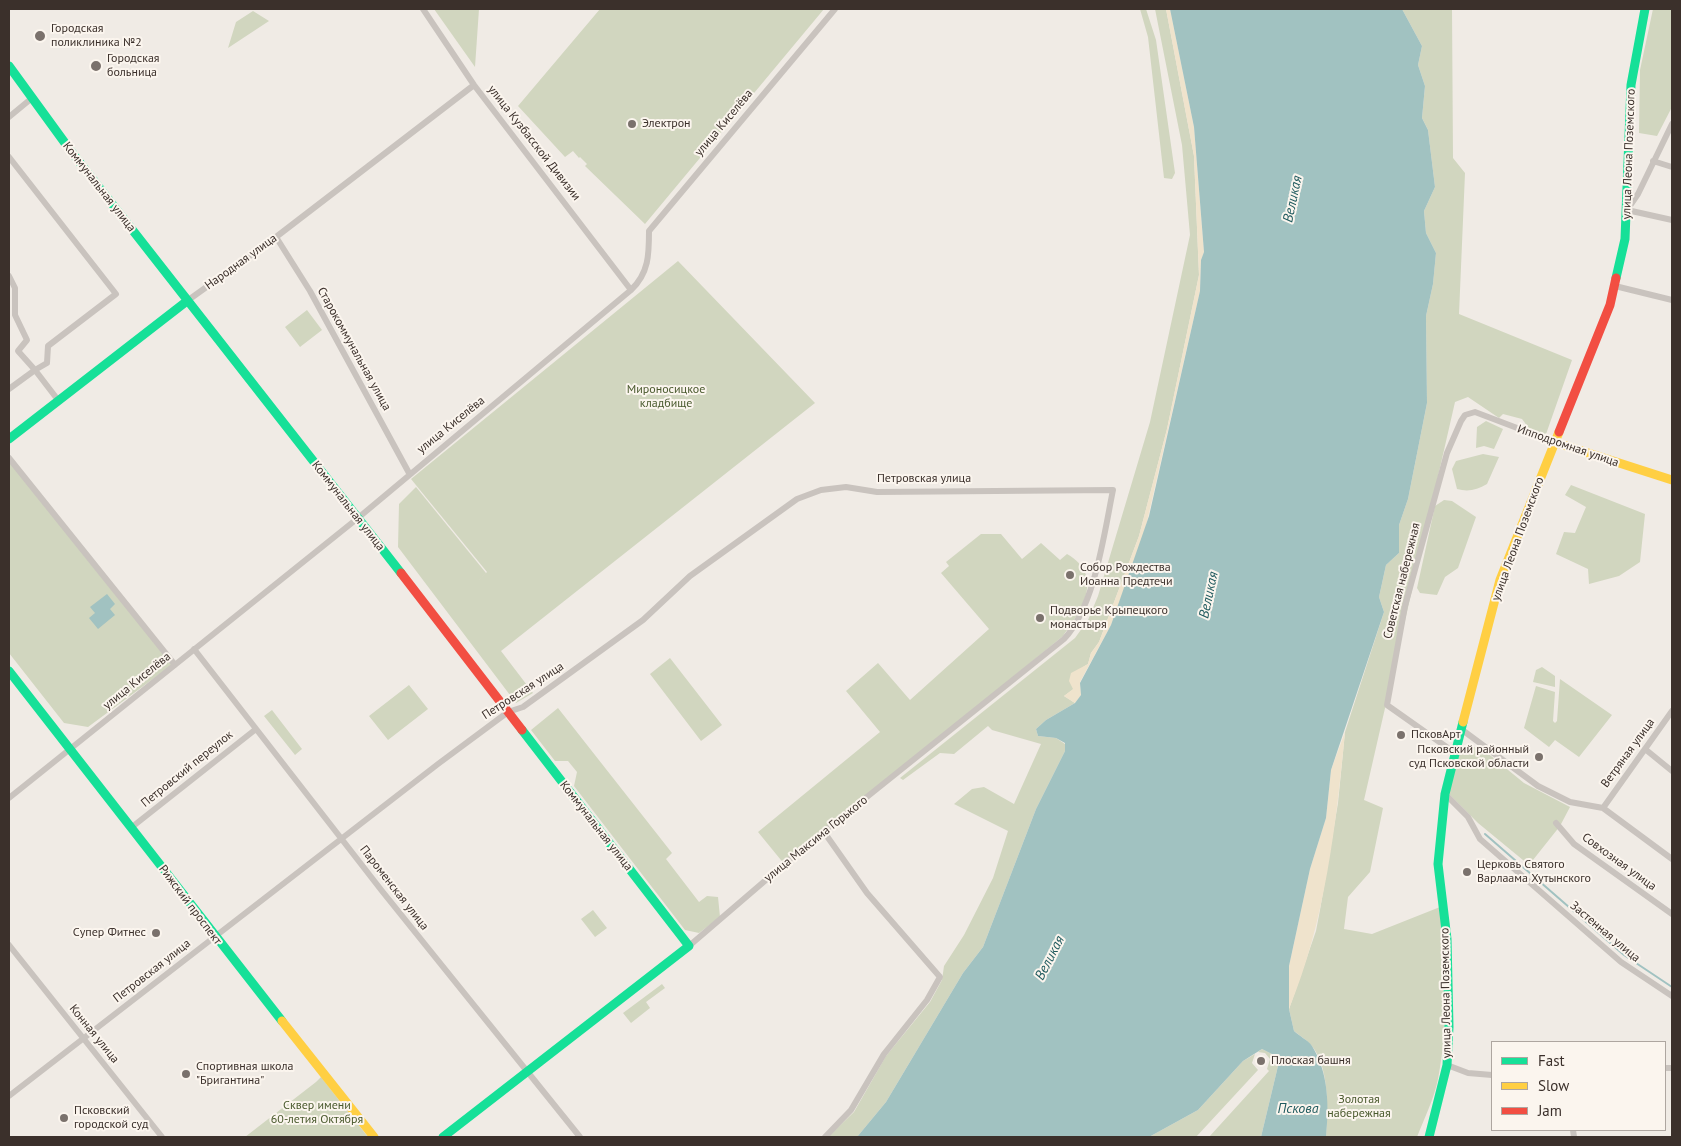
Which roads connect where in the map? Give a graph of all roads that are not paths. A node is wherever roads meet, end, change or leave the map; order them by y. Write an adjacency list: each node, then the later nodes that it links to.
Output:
1 (423, 9): 5 (street, улица Кузбасской Дивизии)
2 (835, 9): 17 (street, улица Киселёва)
3 (1645, 9): 12 (main road, улица Леона Поземского)
4 (9, 66): 6 (main road, Коммунальная улица)
5 (474, 85): 14 (street, Народная улица); 17 (street, улица Кузбасской Дивизии)
6 (32, 98): 7 (street); 19 (main road, Коммунальная улица)
7 (9, 117)
8 (1672, 124): 10 (street)
9 (9, 157): 20 (street)
10 (1653, 161): 11 (street); 12 (street)
11 (1672, 167)
12 (1627, 210): 13 (street); 16 (main road, улица Леона Поземского)
13 (1672, 220)
14 (276, 237): 19 (street, Народная улица); 27 (street, Старокоммунальная улица)
15 (9, 276): 20 (street)
16 (1615, 286): 18 (street); 25 (main road, улица Леона Поземского)
17 (631, 290): 27 (street, улица Киселёва)
18 (1672, 300)
19 (187, 301): 22 (main road, Народная улица); 30 (main road, Коммунальная улица)
20 (35, 370): 21 (street); 22 (street)
21 (9, 389)
22 (58, 400): 24 (main road, Народная улица)
23 (1465, 415): 25 (street, Ипподромная улица); 40 (street, Советская набережная)
24 (9, 439)
25 (1554, 442): 28 (main road, Ипподромная улица); 37 (main road, улица Леона Поземского)
26 (9, 458): 32 (street)
27 (410, 473): 30 (street, улица Киселёва)
28 (1672, 480)
29 (1113, 490): 35 (street, Петровская улица); 47 (street, улица Максима Горького)
30 (358, 518): 31 (street, улица Киселёва); 35 (main road, Коммунальная улица)
31 (194, 649): 32 (street, улица Киселёва); 36 (street, Пароменская улица)
32 (174, 665): 38 (street, улица Киселёва)
33 (9, 671): 38 (main road, Рижский проспект)
34 (1672, 711): 39 (street, Ветряная улица)
35 (508, 712): 48 (street, Петровская улица); 53 (main road, Коммунальная улица)
36 (256, 729): 46 (street, Петровский переулок); 48 (street, Пароменская улица)
37 (1461, 729): 40 (main road, улица Леона Поземского); 44 (street)
38 (71, 749): 43 (street, улица Киселёва); 46 (main road, Рижский проспект)
39 (1645, 749): 41 (street); 44 (street, Ветряная улица)
40 (1455, 752): 42 (main road, улица Леона Поземского)
41 (1672, 771)
42 (1445, 794): 54 (street, Застенная улица); 56 (main road, улица Леона Поземского)
43 (9, 798)
44 (1603, 808): 49 (street)
45 (1556, 823): 50 (street, Совхозная улица)
46 (132, 827): 51 (main road, Рижский проспект)
47 (824, 832): 53 (street, улица Максима Горького); 64 (street)
48 (342, 839): 51 (street, Петровская улица); 57 (street, Пароменская улица)
49 (1672, 859)
50 (1672, 914)
51 (214, 936): 55 (street, Петровская улица); 61 (main road, Рижский проспект)
52 (9, 945): 55 (street, Конная улица)
53 (688, 946): 57 (main road, улица Максима Горького)
54 (1672, 996)
55 (83, 1038): 59 (street, Петровская улица); 60 (street, Конная улица)
56 (1447, 1065): 58 (street); 65 (main road, улица Леона Поземского)
57 (528, 1072): 62 (main road, улица Максима Горького); 63 (street, Пароменская улица)
58 (1491, 1075)
59 (9, 1096)
60 (162, 1137)
61 (374, 1137)
62 (443, 1137)
63 (580, 1137)
64 (825, 1137)
65 (1429, 1137)

